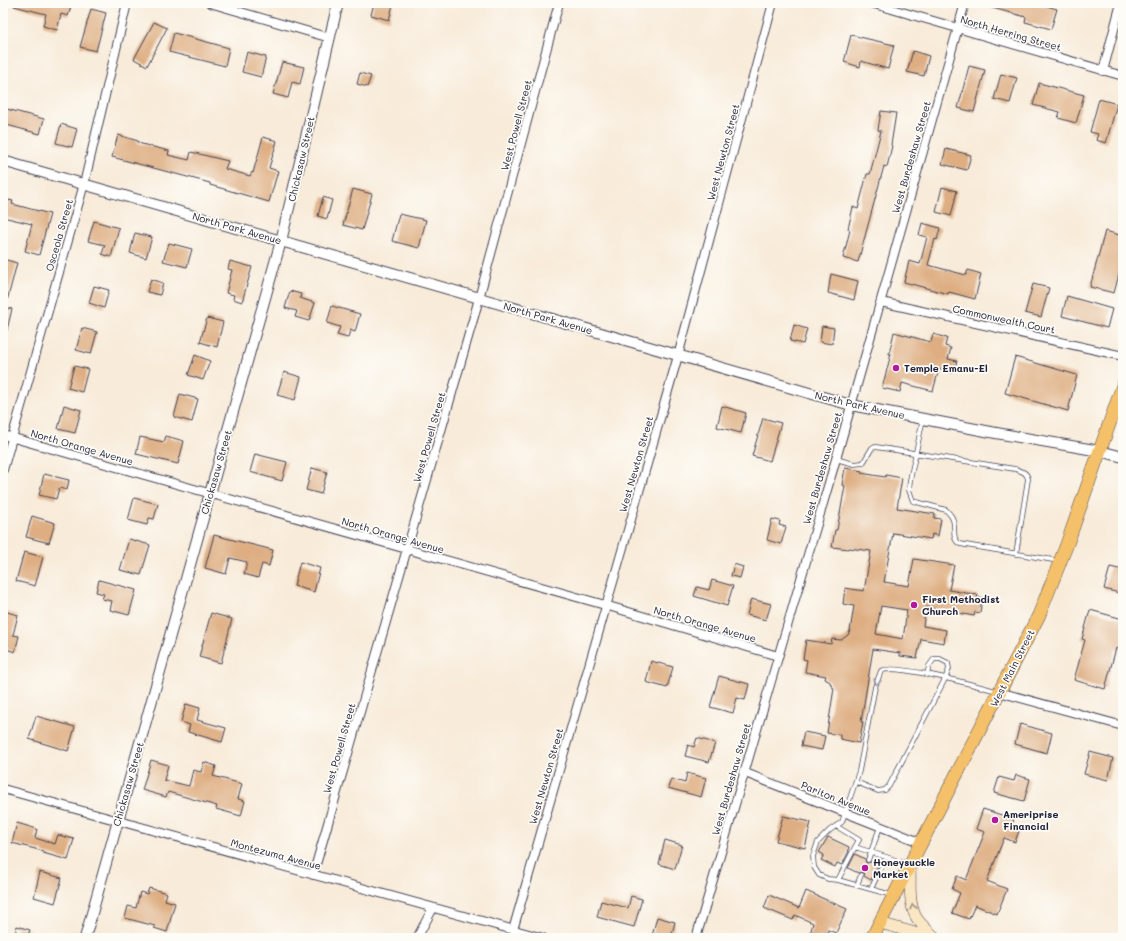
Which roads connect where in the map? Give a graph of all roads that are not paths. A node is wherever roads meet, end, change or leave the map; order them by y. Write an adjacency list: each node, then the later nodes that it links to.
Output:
1 (127, 3): 14 (street, Osceola Street)
2 (210, 3): 10 (street)
3 (338, 3): 10 (street, Chickasaw Street)
4 (559, 3): 16 (street, West Powell Street)
5 (774, 3): 18 (street, West Newton Street)
6 (871, 3): 9 (street, North Herring Street)
7 (965, 3): 9 (street, West Burdeshaw Street)
8 (1121, 3): 11 (street)
9 (958, 28): 11 (street, North Herring Street); 17 (street, West Burdeshaw Street)
10 (330, 38): 15 (street, Chickasaw Street)
11 (1103, 71): 12 (street, North Herring Street)
12 (1123, 76)
13 (3, 161): 14 (street, North Park Avenue)
14 (84, 184): 15 (street, North Park Avenue); 24 (street, Osceola Street)
15 (281, 241): 16 (street, North Park Avenue); 30 (street, Chickasaw Street)
16 (479, 299): 18 (street, North Park Avenue); 31 (street, West Powell Street)
17 (881, 302): 19 (street, Commonwealth Court); 21 (street, West Burdeshaw Street)
18 (678, 356): 21 (street, North Park Avenue); 34 (street, West Newton Street)
19 (1123, 356)
20 (1123, 385): 25 (main road, West Main Street)
21 (851, 405): 22 (street, North Park Avenue); 28 (street, West Burdeshaw Street)
22 (923, 420): 25 (street, North Park Avenue); 26 (lane)
23 (3, 435): 24 (street, North Orange Avenue)
24 (12, 437): 29 (street, Osceola Street); 30 (street, North Orange Avenue)
25 (1100, 451): 27 (street, North Park Avenue); 33 (main road, West Main Street)
26 (915, 452): 28 (lane); 32 (lane); 32 (lane)
27 (1123, 457)
28 (836, 459): 35 (street, West Burdeshaw Street)
29 (3, 470)
30 (210, 494): 31 (street, North Orange Avenue); 44 (street, Chickasaw Street)
31 (407, 549): 34 (street, North Orange Avenue); 53 (street, West Powell Street)
32 (1016, 554): 33 (lane)
33 (1061, 561): 38 (main road, West Main Street)
34 (606, 605): 35 (street, North Orange Avenue); 61 (street, West Newton Street)
35 (778, 656): 40 (street, West Burdeshaw Street)
36 (927, 675): 37 (lane); 37 (lane); 41 (lane, one-way to 41)
37 (945, 679): 38 (lane); 41 (lane)
38 (999, 692): 39 (street); 47 (main road, West Main Street)
39 (1123, 726)
40 (744, 772): 43 (street, Pariton Avenue); 65 (street, West Burdeshaw Street)
41 (856, 782): 43 (lane)
42 (3, 789): 44 (street, Montezuma Avenue)
43 (845, 812): 45 (lane); 46 (street, Pariton Avenue)
44 (118, 822): 53 (street, Montezuma Avenue); 62 (street, Chickasaw Street)
45 (836, 826): 48 (lane); 55 (lane)
46 (880, 826): 47 (street, Pariton Avenue); 49 (lane)
47 (922, 843): 52 (main road, West Main Street)
48 (855, 847): 49 (lane); 55 (lane)
49 (872, 852): 50 (lane); 51 (lane)
50 (886, 857): 52 (lane); 57 (lane)
51 (868, 860)
52 (910, 865): 58 (main road, West Main Street); 67 (main road, one-way to 52)
53 (313, 875): 59 (street, Montezuma Avenue)
54 (862, 875): 56 (lane)
55 (838, 880): 56 (lane)
56 (858, 885): 57 (lane)
57 (871, 889): 58 (lane)
58 (894, 896): 60 (main road, West Main Street)
59 (433, 908): 61 (street, Montezuma Avenue); 63 (street)
60 (880, 923): 66 (main road, West Main Street); 67 (main road)
61 (513, 930): 64 (street, Montezuma Avenue)
62 (85, 938)
63 (417, 938)
64 (543, 938)
65 (696, 938)
66 (872, 938)
67 (935, 938)

